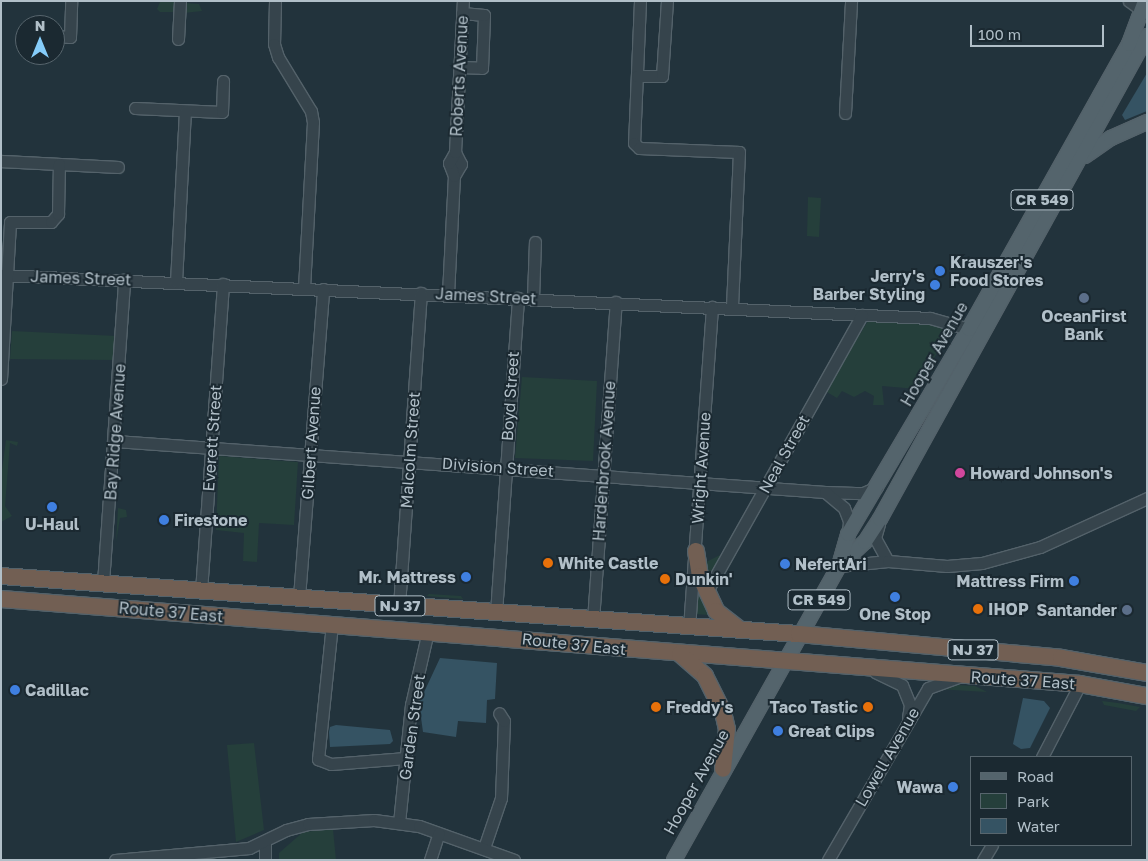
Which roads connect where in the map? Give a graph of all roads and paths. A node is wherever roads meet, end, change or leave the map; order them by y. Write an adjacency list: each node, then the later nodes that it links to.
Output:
1 (71, 1): 12 (street)
2 (180, 1): 13 (street)
3 (275, 1): 31 (street)
4 (463, 1): 10 (street, Roberts Avenue)
5 (640, 1): 15 (street)
6 (667, 1): 15 (street)
7 (851, 1): 19 (street)
8 (1129, 1): 9 (street)
9 (1145, 9): 41 (main road, Hooper Avenue / CR 549)
10 (462, 13): 14 (street, Roberts Avenue); 14 (street)
11 (1147, 36): 22 (main road, Hooper Avenue / CR 549)
12 (65, 37)
13 (178, 39)
14 (459, 67): 34 (street, Roberts Avenue)
15 (637, 76): 39 (street)
16 (223, 81): 18 (street)
17 (135, 108): 18 (street)
18 (185, 111): 29 (street)
19 (845, 113)
20 (1147, 122): 22 (main road)
21 (1, 161): 23 (street)
22 (1079, 161): 55 (main road, Hooper Avenue / CR 549)
23 (59, 164): 24 (street); 25 (street)
24 (118, 167)
25 (6, 222): 27 (street)
26 (535, 242): 36 (street)
27 (4, 275): 28 (street, James Street); 42 (street)
28 (124, 280): 29 (street, James Street); 44 (street, Bay Ridge Avenue)
29 (176, 282): 30 (street, James Street)
30 (223, 284): 31 (street, James Street); 45 (street, Everett Street)
31 (304, 288): 32 (street, James Street)
32 (323, 289): 33 (street, James Street); 46 (street, Gilbert Avenue)
33 (421, 293): 34 (street, James Street); 47 (street, Malcolm Street)
34 (448, 294): 35 (street, James Street)
35 (518, 298): 36 (street, James Street); 48 (street, Boyd Street)
36 (533, 298): 37 (street, James Street)
37 (616, 302): 38 (street, James Street); 49 (street, Hardenbrook Avenue)
38 (712, 307): 39 (street, James Street); 50 (street, Wright Avenue)
39 (732, 308): 40 (street, James Street)
40 (862, 315): 41 (street, James Street); 52 (street, Neal Street)
41 (969, 329): 51 (main road, Hooper Avenue / CR 549)
42 (3, 337): 43 (street)
43 (1, 379)
44 (115, 441): 45 (street, Division Street); 61 (street, Bay Ridge Avenue)
45 (212, 448): 46 (street, Division Street); 62 (street, Everett Street)
46 (309, 455): 47 (street, Division Street); 65 (street, Gilbert Avenue)
47 (410, 460): 48 (street, Division Street); 66 (street, Malcolm Street)
48 (505, 467): 49 (street, Division Street); 67 (street, Boyd Street)
49 (603, 475): 50 (street, Division Street); 68 (street, Hardenbrook Avenue)
50 (700, 481): 52 (street, Division Street); 57 (street, Wright Avenue)
51 (879, 486): 53 (street, Division Street); 56 (main road, Hooper Avenue / CR 549)
52 (766, 487): 53 (street, Division Street); 63 (street, Neal Street)
53 (825, 492): 56 (street)
54 (1147, 498): 58 (street)
55 (880, 519): 58 (street); 59 (main road, Hooper Avenue / CR 549)
56 (848, 534): 59 (main road, Hooper Avenue / CR 549)
57 (696, 551): 63 (highway); 70 (street, Wright Avenue)
58 (888, 561): 59 (street)
59 (840, 566): 73 (main road, Hooper Avenue / CR 549)
60 (1, 576): 61 (highway, Route 37 East / NJ 37)
61 (103, 583): 62 (highway, Route 37 East / NJ 37)
62 (201, 591): 65 (highway, Route 37 East / NJ 37)
63 (706, 592): 71 (highway)
64 (1, 598): 69 (highway, Route 37 East / NJ 37)
65 (299, 598): 66 (highway, Route 37 East / NJ 37)
66 (399, 606): 67 (highway, Route 37 East / NJ 37)
67 (496, 613): 68 (highway, Route 37 East / NJ 37)
68 (593, 620): 70 (highway, Route 37 East / NJ 37)
69 (332, 624): 72 (highway, Route 37 East / NJ 37); 84 (street)
70 (689, 628): 71 (highway, Route 37 East / NJ 37)
71 (740, 630): 73 (highway, Route 37 East / NJ 37)
72 (428, 631): 74 (highway, Route 37 East / NJ 37); 84 (street, Garden Street)
73 (799, 634): 75 (main road, Hooper Avenue / CR 549); 77 (highway, Route 37 East / NJ 37)
74 (680, 654): 75 (highway, Route 37 East / NJ 37); 85 (highway)
75 (784, 661): 76 (highway, Route 37 East / NJ 37); 85 (main road, Hooper Avenue / CR 549)
76 (862, 668): 78 (highway, Route 37 East / NJ 37); 82 (street)
77 (1147, 673)
78 (964, 675): 79 (highway, Route 37 East / NJ 37); 82 (street, Lowell Avenue)
79 (1080, 684): 80 (highway, Route 37 East / NJ 37); 83 (street)
80 (1147, 696)
81 (499, 713): 90 (street)
82 (907, 720): 96 (street, Lowell Avenue)
83 (1043, 756)
84 (406, 758): 86 (street, Garden Street)
85 (723, 769): 91 (main road, Hooper Avenue / CR 549)
86 (399, 823): 87 (street); 88 (street)
87 (439, 833): 90 (street); 94 (street)
88 (265, 843): 92 (street); 93 (street)
89 (991, 846): 97 (street)
90 (484, 848): 95 (street)
91 (675, 858)
92 (114, 860)
93 (265, 860)
94 (430, 860)
95 (514, 860)
96 (828, 860)
97 (983, 860)

